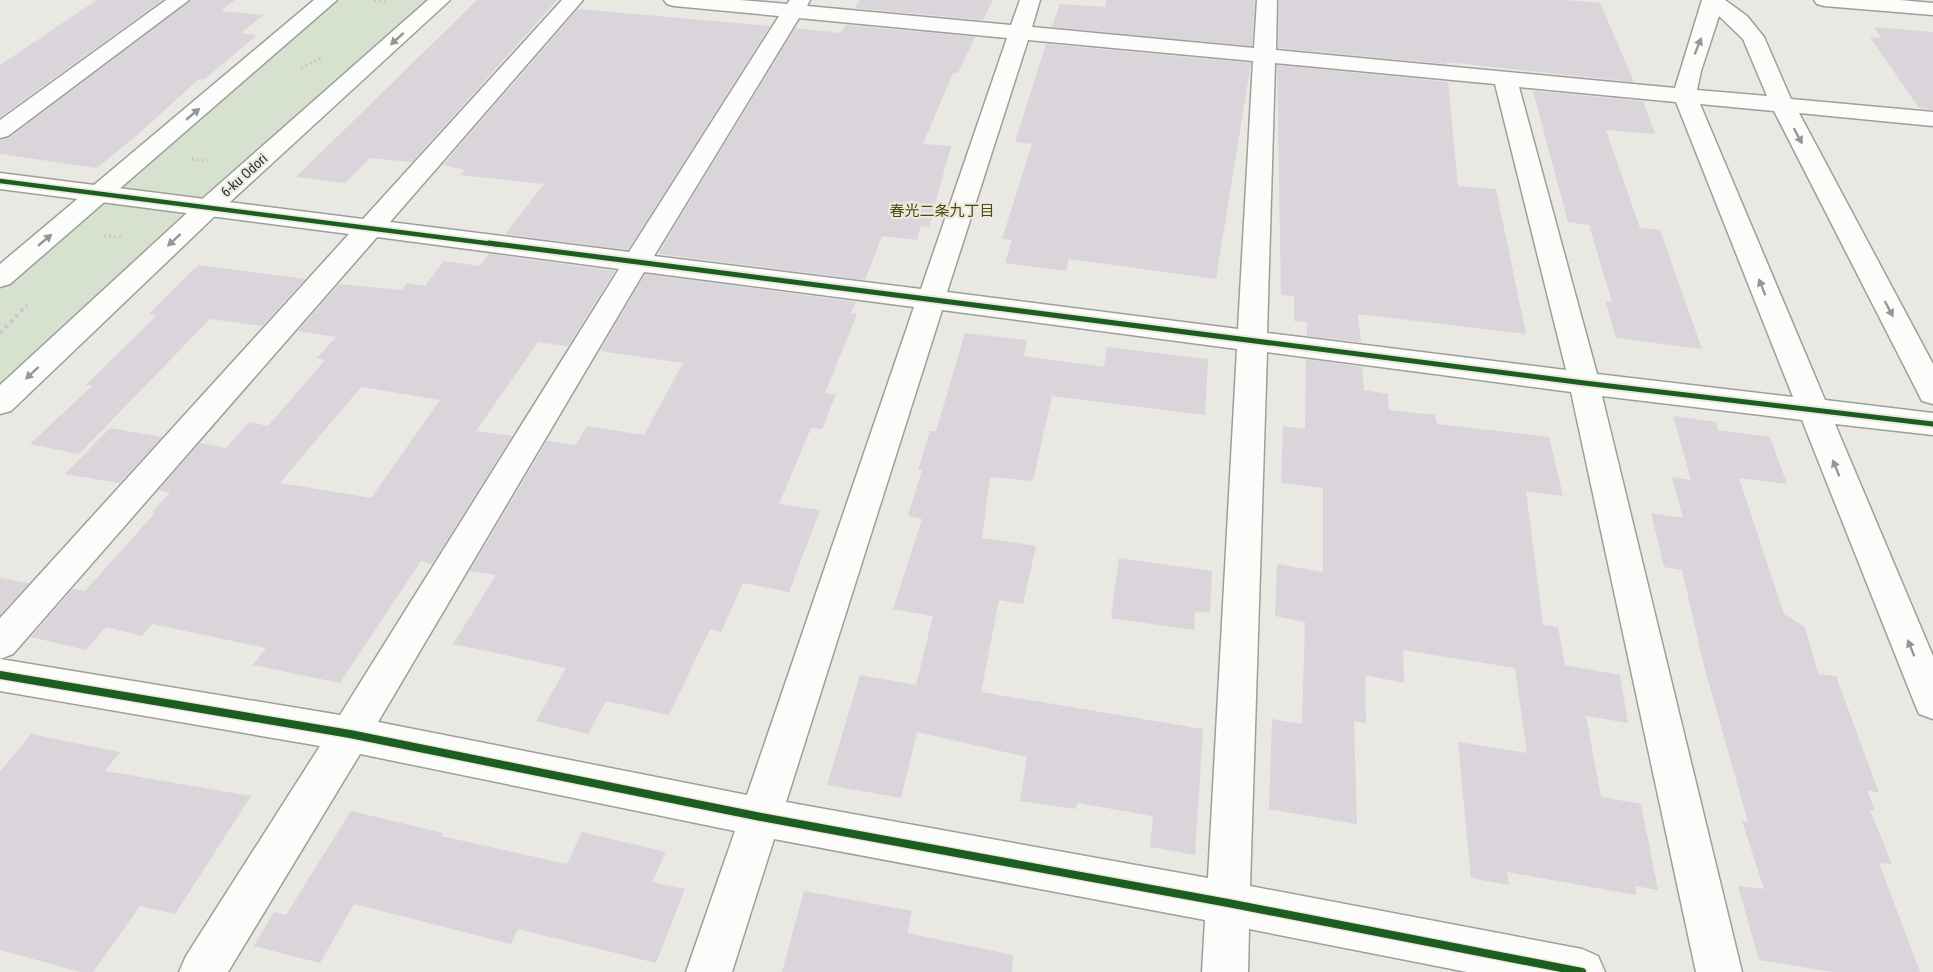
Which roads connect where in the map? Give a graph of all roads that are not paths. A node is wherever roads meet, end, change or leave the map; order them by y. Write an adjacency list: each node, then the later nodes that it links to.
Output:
1 (179, 0): 19 (street)
2 (327, 0): 21 (street, one-way to 2)
3 (440, 0): 22 (street, 6-ku Odori, one-way to 22)
4 (573, 0): 23 (street)
5 (674, 0): 11 (street)
6 (1030, 0): 13 (street)
7 (1267, 0): 14 (street)
8 (1824, 0): 10 (street)
9 (1712, 1): 16 (street, one-way to 9); 17 (street)
10 (1908, 4): 12 (street)
11 (797, 5): 13 (street); 24 (street)
12 (1933, 9)
13 (1020, 32): 14 (street); 26 (street)
14 (1265, 54): 15 (street); 27 (street)
15 (1505, 77): 16 (street); 28 (street)
16 (1684, 94): 17 (street); 31 (street, one-way to 16)
17 (1782, 104): 18 (street); 29 (street, one-way to 29)
18 (1933, 119)
19 (0, 131)
20 (0, 181): 21 (street)
21 (100, 193): 22 (street); 25 (street, one-way to 21)
22 (209, 207): 23 (street); 30 (street, 6-ku Odori, one-way to 30)
23 (370, 229): 24 (street); 33 (street)
24 (637, 261): 26 (street); 36 (street)
25 (0, 278)
26 (931, 300): 27 (street); 37 (street)
27 (1252, 340): 28 (street); 38 (street)
28 (1584, 384): 31 (street); 43 (street)
29 (1933, 393)
30 (0, 404)
31 (1812, 410): 32 (street); 35 (street, one-way to 31)
32 (1933, 424)
33 (0, 643)
34 (0, 675): 36 (street)
35 (1933, 702)
36 (350, 734): 37 (street); 39 (street)
37 (761, 817): 38 (street); 40 (street)
38 (1228, 903): 41 (street); 42 (street)
39 (202, 972)
40 (709, 972)
41 (1225, 972)
42 (1582, 972)
43 (1719, 972)

